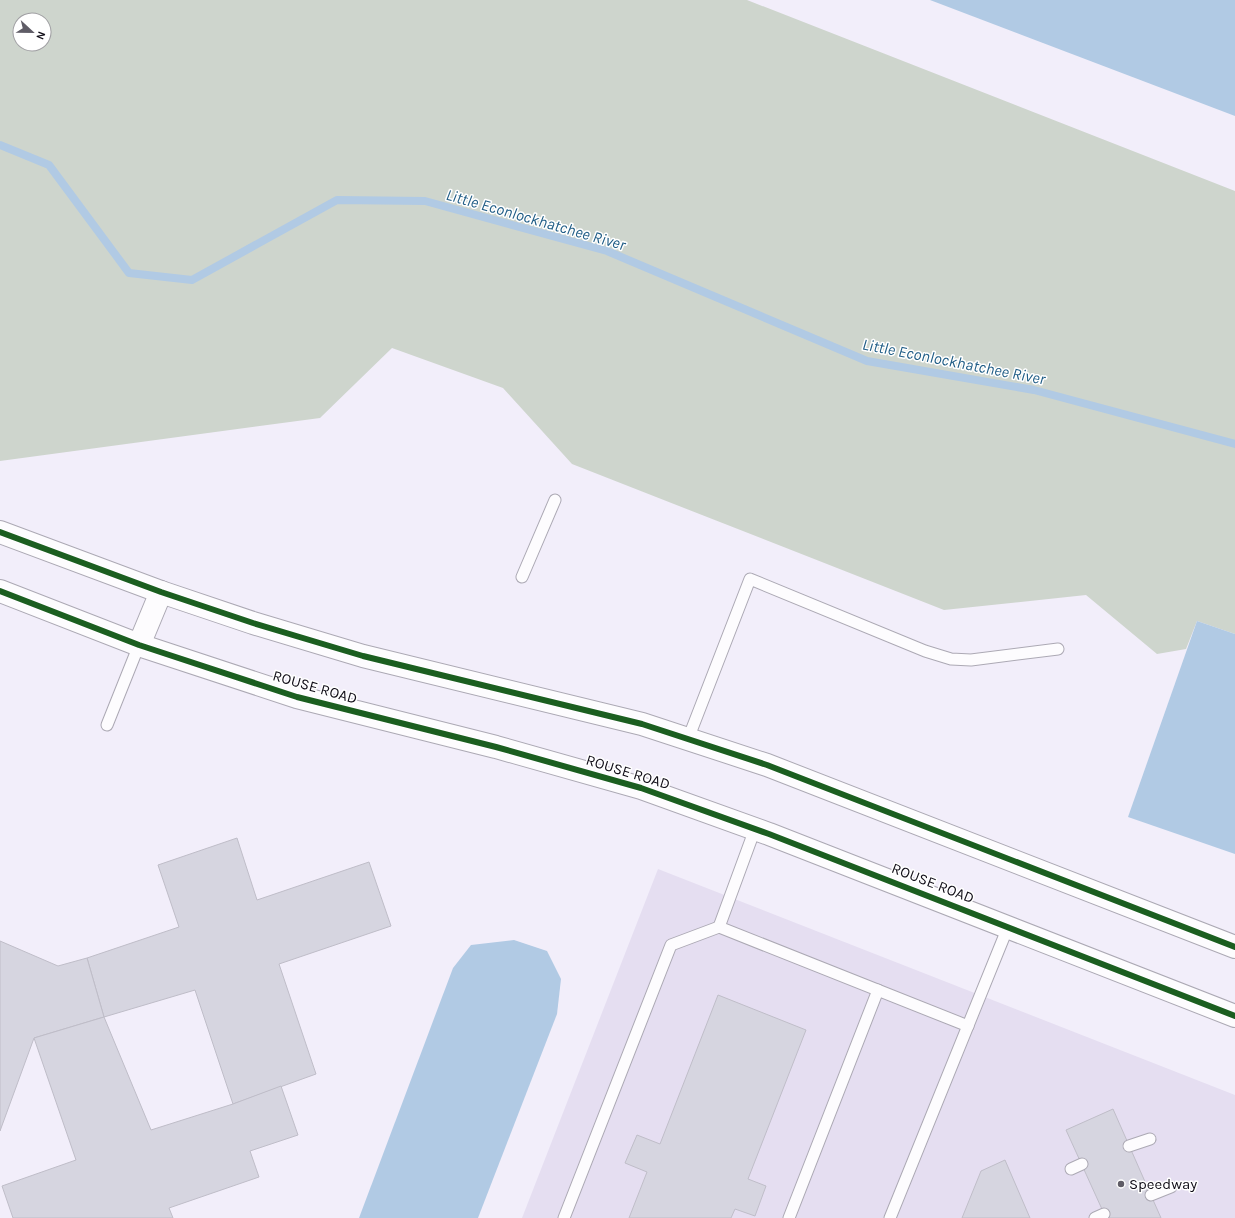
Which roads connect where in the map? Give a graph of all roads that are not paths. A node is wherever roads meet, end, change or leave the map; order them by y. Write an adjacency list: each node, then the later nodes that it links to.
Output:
1 (554, 500): 3 (lane)
2 (0, 532): 5 (street)
3 (522, 577)
4 (0, 591): 6 (street, ROUSE ROAD)
5 (161, 592): 6 (street); 9 (street)
6 (139, 645): 8 (lane); 10 (street, ROUSE ROAD)
7 (1058, 650): 9 (lane)
8 (107, 725)
9 (688, 738): 13 (street)
10 (755, 829): 11 (lane); 12 (street, ROUSE ROAD)
11 (719, 927): 14 (lane); 22 (lane)
12 (1008, 927): 15 (street, ROUSE ROAD); 16 (lane)
13 (1235, 947)
14 (878, 990): 16 (lane); 21 (lane)
15 (1235, 1016)
16 (968, 1026): 23 (lane)
17 (1150, 1139): 18 (lane)
18 (1129, 1146)
19 (1171, 1187): 20 (lane)
20 (1151, 1195)
21 (792, 1217)
22 (564, 1218)
23 (890, 1218)

